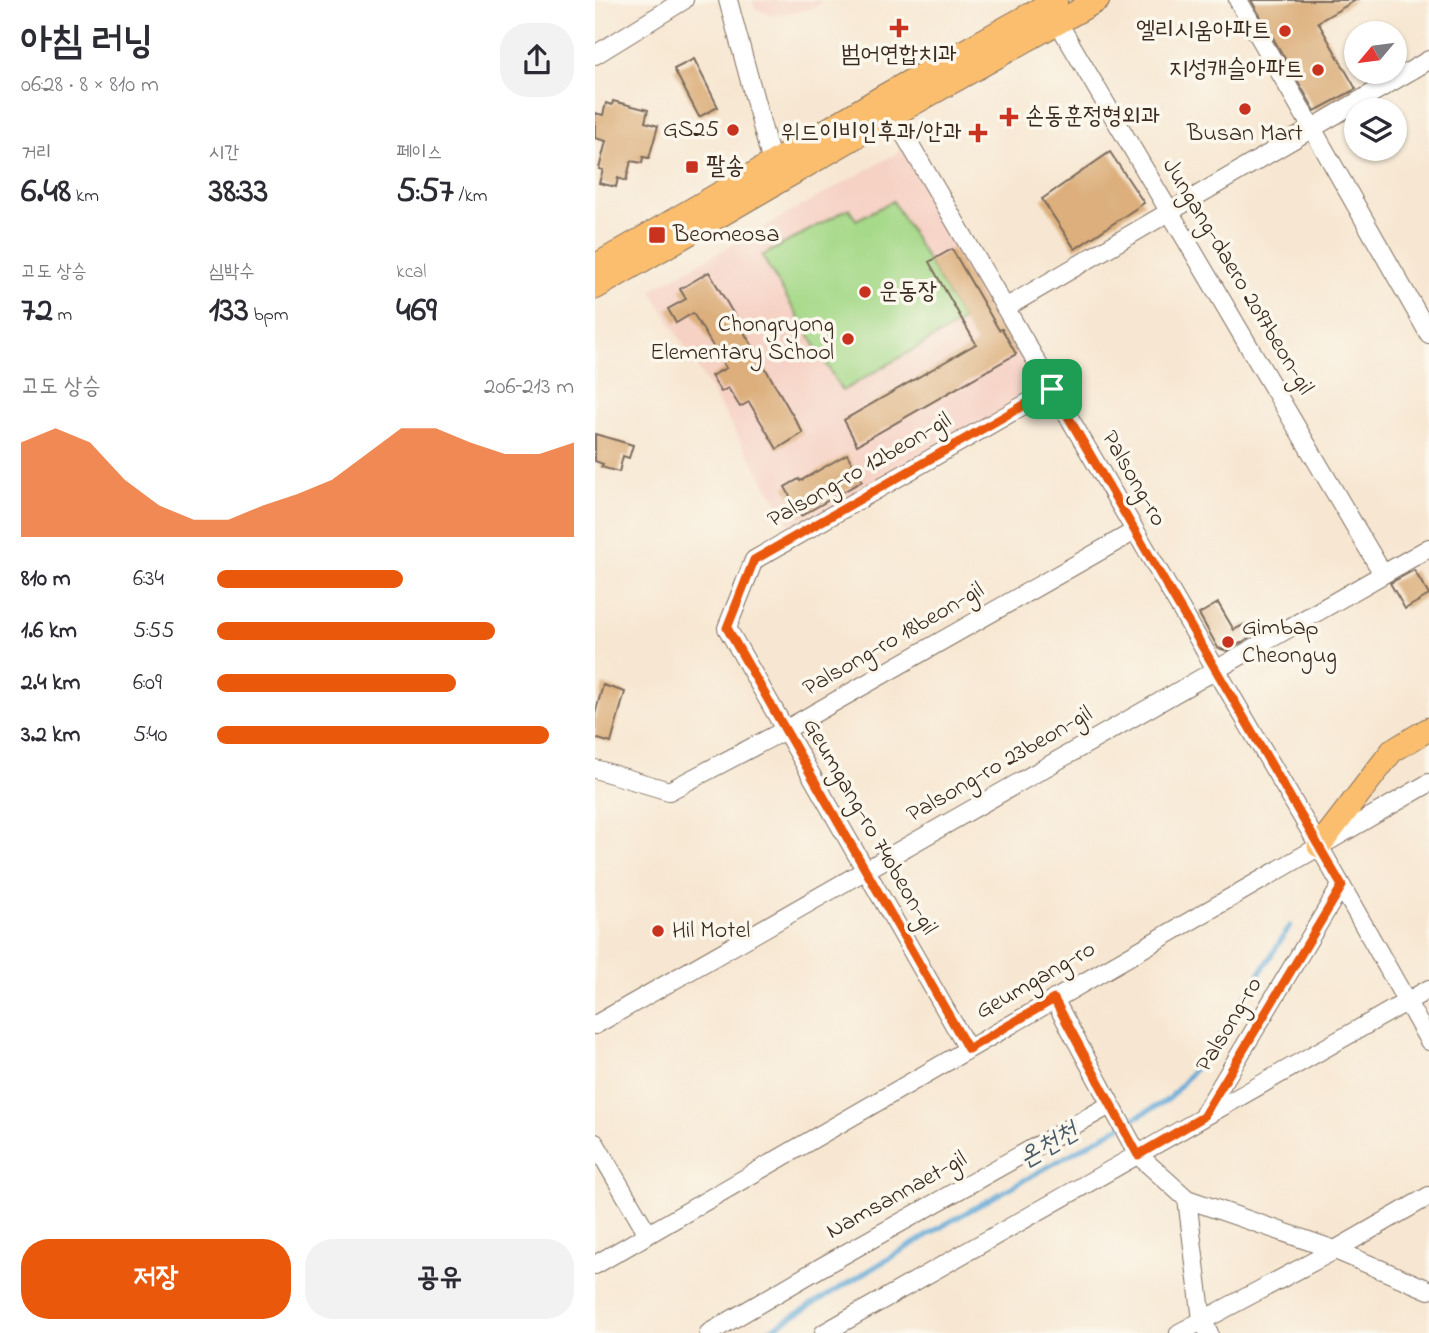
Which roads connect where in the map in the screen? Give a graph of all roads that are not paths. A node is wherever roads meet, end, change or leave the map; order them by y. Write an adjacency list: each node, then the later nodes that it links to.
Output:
1 (684, 0): 6 (street)
2 (728, 0): 10 (street)
3 (1098, 0): 5 (main road)
4 (1238, 0): 9 (street)
5 (1054, 9): 8 (main road); 11 (street, Jungang-daero 2097beon-gil)
6 (595, 55)
7 (1429, 60): 9 (street)
8 (888, 106): 10 (main road); 13 (main road); 14 (street, Palsong-ro)
9 (1313, 128): 11 (street); 15 (street)
10 (772, 163): 12 (main road)
11 (1170, 212): 14 (street); 19 (street, Jungang-daero 2097beon-gil)
12 (595, 266)
13 (595, 288)
14 (1005, 308): 16 (street, Palsong-ro)
15 (1429, 334)
16 (1052, 389): 17 (street, Palsong-ro); 20 (street, Palsong-ro 12beon-gil)
17 (1135, 531): 21 (street, Palsong-ro); 23 (street, Palsong-ro 18beon-gil)
18 (1429, 548): 19 (street, Palsong-ro 23beon-gil)
19 (1383, 574): 21 (street, Palsong-ro 23beon-gil)
20 (727, 628): 23 (street, Geumgang-ro 740beon-gil)
21 (1216, 670): 26 (street, Palsong-ro); 27 (street, Palsong-ro 23beon-gil)
22 (1429, 729): 26 (main road)
23 (785, 730): 24 (street, Palsong-ro 18beon-gil); 27 (street, Geumgang-ro 740beon-gil)
24 (595, 769)
25 (1429, 783): 26 (street, Geumgang-ro)
26 (1319, 846): 28 (street, Palsong-ro); 30 (street, Geumgang-ro)
27 (866, 870): 32 (street, Palsong-ro 23beon-gil); 34 (street, Geumgang-ro 740beon-gil)
28 (1342, 886): 31 (street, Palsong-ro); 36 (street, Palsong-ro)
29 (1429, 989): 31 (street)
30 (1054, 999): 34 (street, Geumgang-ro); 35 (street)
31 (1407, 1002): 33 (street, Palsong-ro); 36 (street)
32 (595, 1025)
33 (1429, 1041)
34 (968, 1049): 41 (street, Geumgang-ro)
35 (1112, 1108): 38 (street); 47 (street, Namsannaet-gil)
36 (1203, 1117): 38 (street)
37 (595, 1143): 41 (street)
38 (1135, 1148): 40 (street); 46 (street)
39 (1429, 1196): 42 (street)
40 (1187, 1199): 42 (street); 45 (street)
41 (648, 1234): 43 (street, Geumgang-ro)
42 (1335, 1250): 44 (street); 45 (street)
43 (595, 1265)
44 (1429, 1290)
45 (1205, 1326): 48 (street)
46 (827, 1332)
47 (709, 1333)
48 (1179, 1333)

